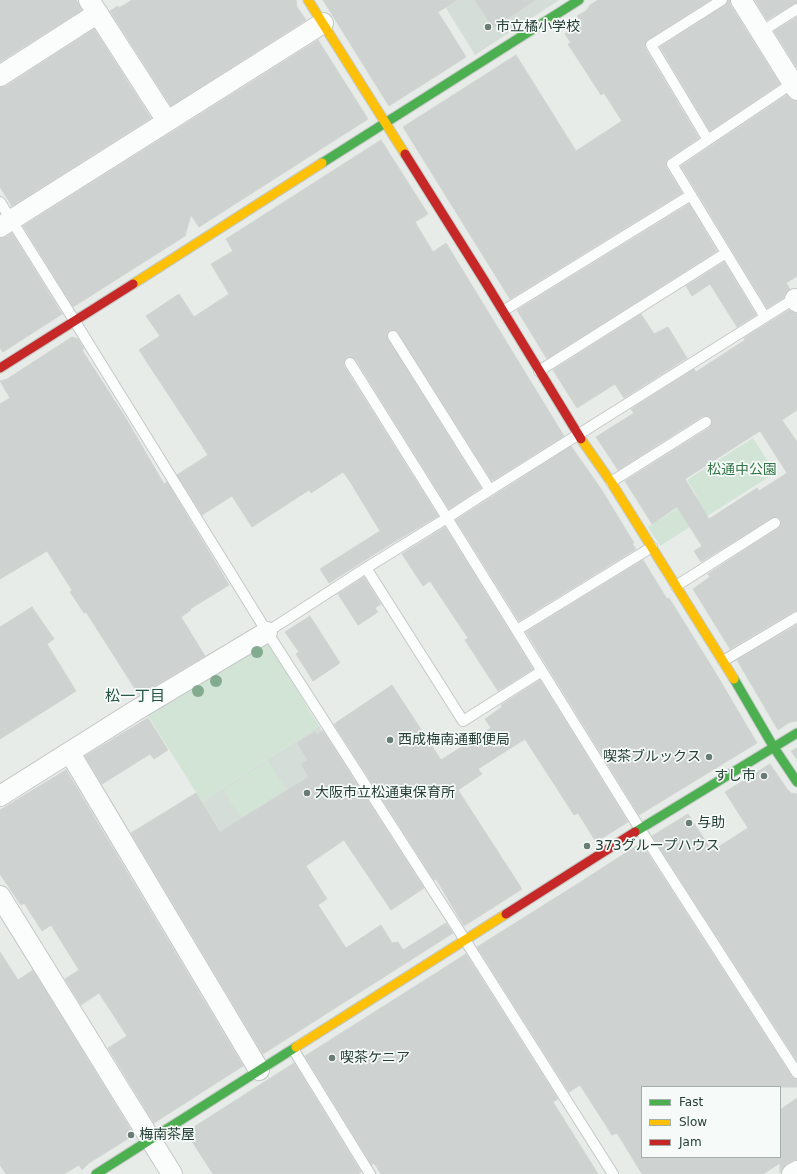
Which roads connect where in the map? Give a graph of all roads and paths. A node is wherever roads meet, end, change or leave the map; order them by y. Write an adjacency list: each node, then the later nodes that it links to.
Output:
1 (308, 0): 7 (street)
2 (579, 0): 12 (street)
3 (722, 0): 13 (lane)
4 (741, 0): 8 (street)
5 (93, 7): 9 (street); 11 (street)
6 (797, 9): 8 (lane)
7 (323, 23): 11 (street); 12 (street)
8 (761, 32): 10 (street)
9 (0, 76)
10 (796, 84): 13 (lane)
11 (167, 121): 16 (street)
12 (386, 123): 19 (street); 21 (street)
13 (708, 140): 14 (lane)
14 (691, 196): 17 (lane); 19 (lane)
15 (0, 202): 16 (lane)
16 (6, 224): 21 (lane)
17 (726, 253): 20 (lane); 25 (lane)
18 (796, 299): 20 (lane)
19 (503, 311): 25 (street)
20 (765, 317): 27 (lane)
21 (74, 320): 24 (street); 37 (lane)
22 (393, 336): 29 (lane)
23 (350, 363): 30 (lane)
24 (0, 368)
25 (539, 371): 27 (street)
26 (706, 422): 28 (lane)
27 (578, 434): 28 (street); 29 (lane)
28 (611, 482): 32 (street)
29 (490, 490): 30 (lane)
30 (447, 518): 33 (lane); 36 (lane)
31 (775, 523): 34 (lane)
32 (652, 547): 34 (street); 36 (lane)
33 (366, 568): 37 (lane); 39 (lane)
34 (676, 586): 38 (street)
35 (797, 617): 38 (lane)
36 (517, 630): 39 (lane)
37 (267, 632): 42 (street); 47 (lane)
38 (723, 661): 41 (street)
39 (542, 671): 45 (lane)
40 (797, 733): 41 (street)
41 (773, 746): 43 (street); 45 (street)
42 (70, 752): 44 (street); 49 (street)
43 (797, 782)
44 (0, 796)
45 (640, 829): 47 (street); 50 (lane)
46 (0, 896): 51 (street)
47 (466, 940): 48 (street); 56 (lane)
48 (293, 1049): 49 (street); 55 (lane)
49 (260, 1070): 51 (street)
50 (797, 1073)
51 (150, 1139): 53 (street); 54 (street)
52 (797, 1171): 57 (street)
53 (96, 1174)
54 (172, 1174)
55 (370, 1174)
56 (613, 1174)
57 (792, 1174)

